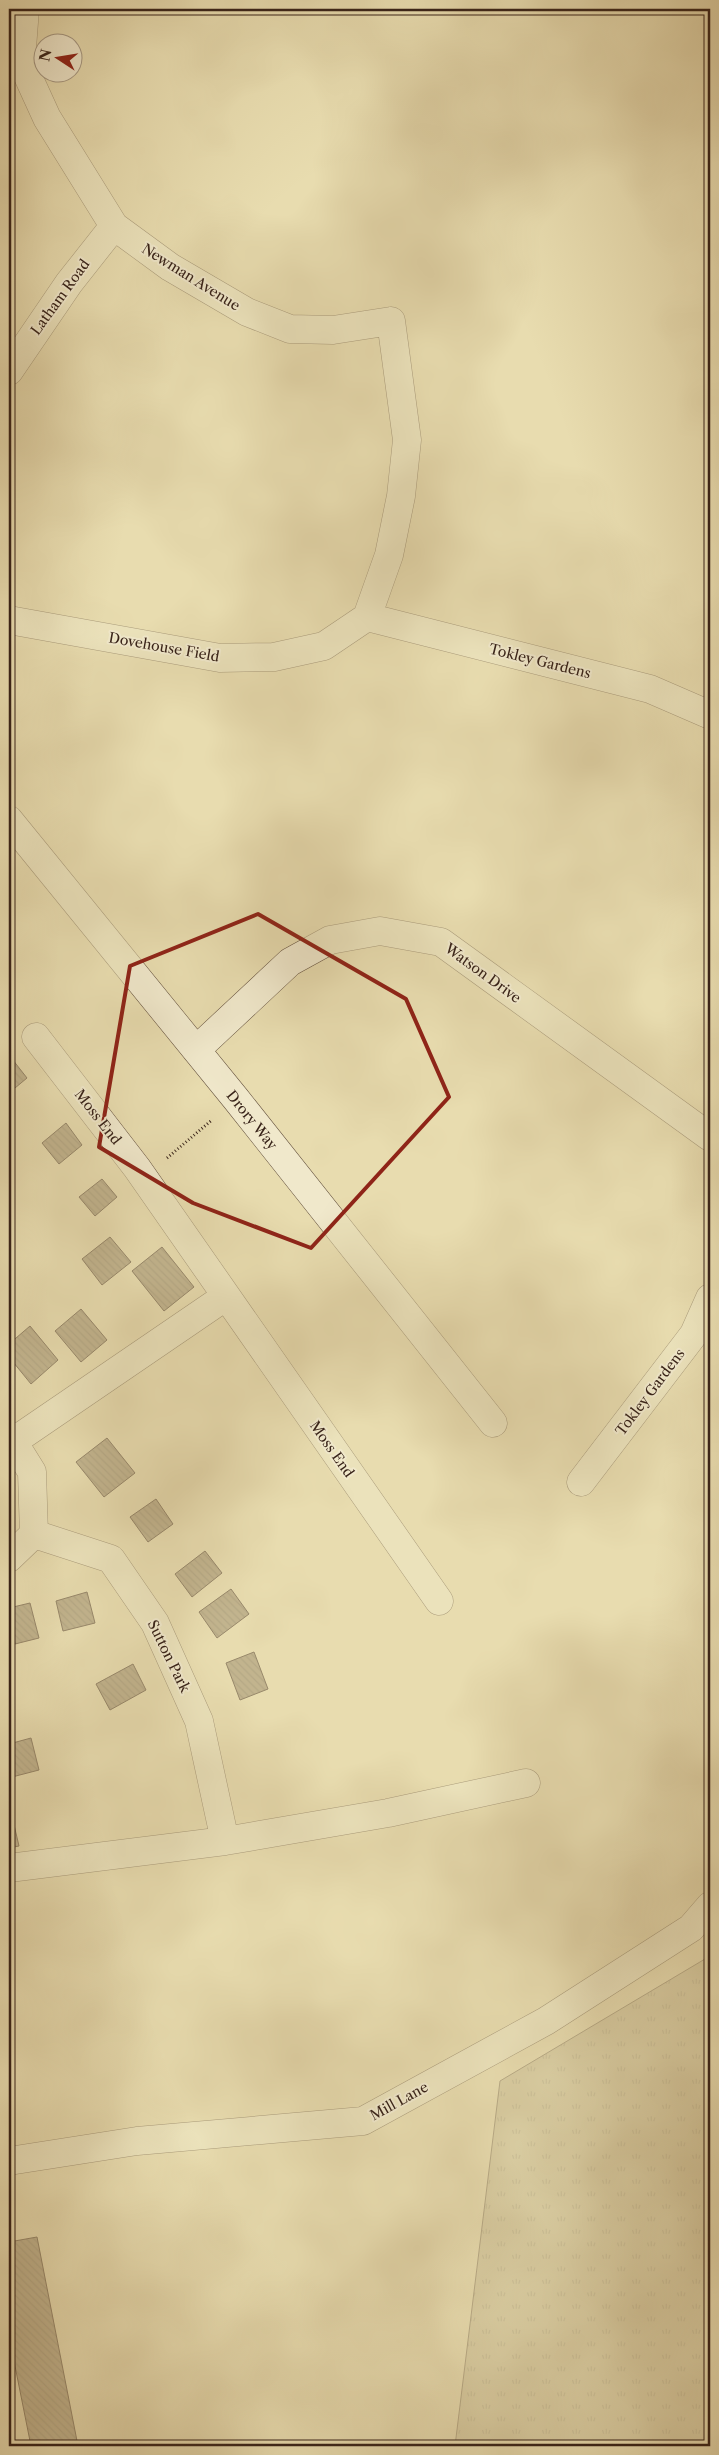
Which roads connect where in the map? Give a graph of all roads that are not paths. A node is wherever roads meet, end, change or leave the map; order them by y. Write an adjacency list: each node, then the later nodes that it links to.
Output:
1 (25, 9): 2 (street, Newman Avenue)
2 (15, 62): 3 (street, Newman Avenue)
3 (114, 226): 4 (street, Latham Road); 5 (street, Newman Avenue)
4 (9, 371)
5 (367, 617): 6 (street, Dovehouse Field); 7 (street, Tokley Gardens)
6 (10, 628)
7 (710, 715)
8 (9, 820): 10 (street, Drory Way)
9 (36, 1037): 12 (street, Moss End)
10 (196, 1050): 11 (street, Watson Drive); 14 (street, Drory Way)
11 (710, 1136)
12 (225, 1297): 15 (street); 19 (street, Moss End)
13 (710, 1298): 16 (street, Tokley Gardens)
14 (493, 1423)
15 (11, 1438): 17 (street)
16 (582, 1482)
17 (34, 1534): 18 (street); 21 (street, Sutton Park)
18 (9, 1558)
19 (439, 1601)
20 (526, 1783): 21 (street)
21 (225, 1841): 22 (street)
22 (9, 1868)
23 (710, 1906): 24 (street, Mill Lane)
24 (9, 2161)

